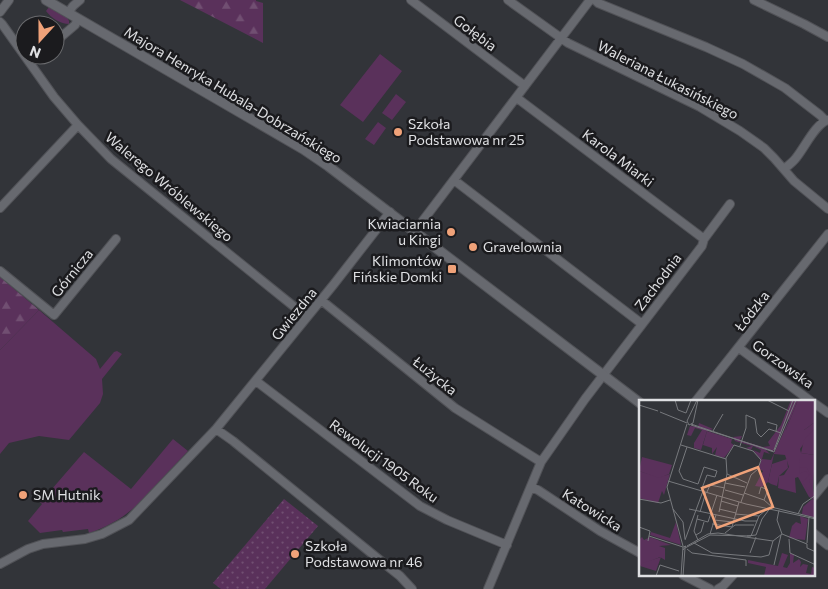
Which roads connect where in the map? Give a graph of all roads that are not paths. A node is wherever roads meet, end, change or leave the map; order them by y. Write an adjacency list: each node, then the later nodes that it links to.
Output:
1 (8, 0): 9 (street)
2 (46, 0): 10 (street, Majora Henryka Hubala-Dobrzańskiego)
3 (80, 0): 10 (street)
4 (411, 0): 18 (street, Gołębia)
5 (508, 0): 15 (street, Waleriana Łukasińskiego)
6 (590, 0): 15 (street)
7 (595, 0): 20 (street)
8 (754, 0): 14 (street)
9 (0, 12)
10 (68, 13): 11 (street, Majora Henryka Hubala-Dobrzańskiego)
11 (78, 19): 13 (street); 27 (street, Majora Henryka Hubala-Dobrzańskiego)
12 (0, 22): 16 (street, Walerego Wróblewskiego)
13 (65, 33)
14 (828, 37)
15 (560, 39): 18 (street); 22 (street, Waleriana Łukasińskiego)
16 (15, 42)
17 (32, 65): 21 (street, Walerego Wróblewskiego)
18 (525, 86): 19 (street)
19 (517, 98): 23 (street); 31 (street, Karola Miarki)
20 (826, 120): 22 (street)
21 (78, 125): 25 (street); 34 (street, Walerego Wróblewskiego)
22 (784, 169): 26 (street, Waleriana Łukasińskiego)
23 (454, 180): 28 (street); 35 (street)
24 (730, 204): 31 (street, Zachodnia)
25 (0, 208)
26 (828, 209)
27 (390, 212): 28 (street, Majora Henryka Hubala-Dobrzańskiego); 33 (street, Gwiezdna)
28 (415, 231): 37 (street, Majora Henryka Hubala-Dobrzańskiego)
29 (828, 234): 36 (street, Łódzka)
30 (116, 238): 32 (street, Górnicza)
31 (704, 239): 35 (street, Zachodnia)
32 (0, 270)
33 (321, 300): 34 (street, Gwiezdna); 45 (street, Łużycka)
34 (307, 317): 38 (street, Gwiezdna)
35 (642, 324): 37 (street, Zachodnia)
36 (739, 348): 39 (street, Łódzka); 40 (street, Gorzowska)
37 (604, 375): 41 (street, Majora Henryka Hubala-Dobrzańskiego); 45 (street, Zachodnia)
38 (256, 381): 44 (street, Gwiezdna); 51 (street, Rewolucji 1905 Roku)
39 (697, 400)
40 (810, 400)
41 (639, 401)
42 (816, 404): 43 (street, Gorzowska)
43 (828, 413)
44 (216, 429): 53 (street, Gwiezdna); 56 (street)
45 (541, 462): 47 (street, Zachodnia)
46 (828, 479): 48 (street)
47 (531, 487): 51 (street, Zachodnia); 52 (street, Katowicka)
48 (816, 494)
49 (816, 535): 50 (street)
50 (828, 544)
51 (506, 545): 57 (street, Zachodnia)
52 (639, 552)
53 (0, 564)
54 (685, 576): 58 (street)
55 (732, 576): 59 (street)
56 (412, 589)
57 (488, 589)
58 (710, 589)
59 (718, 589)

